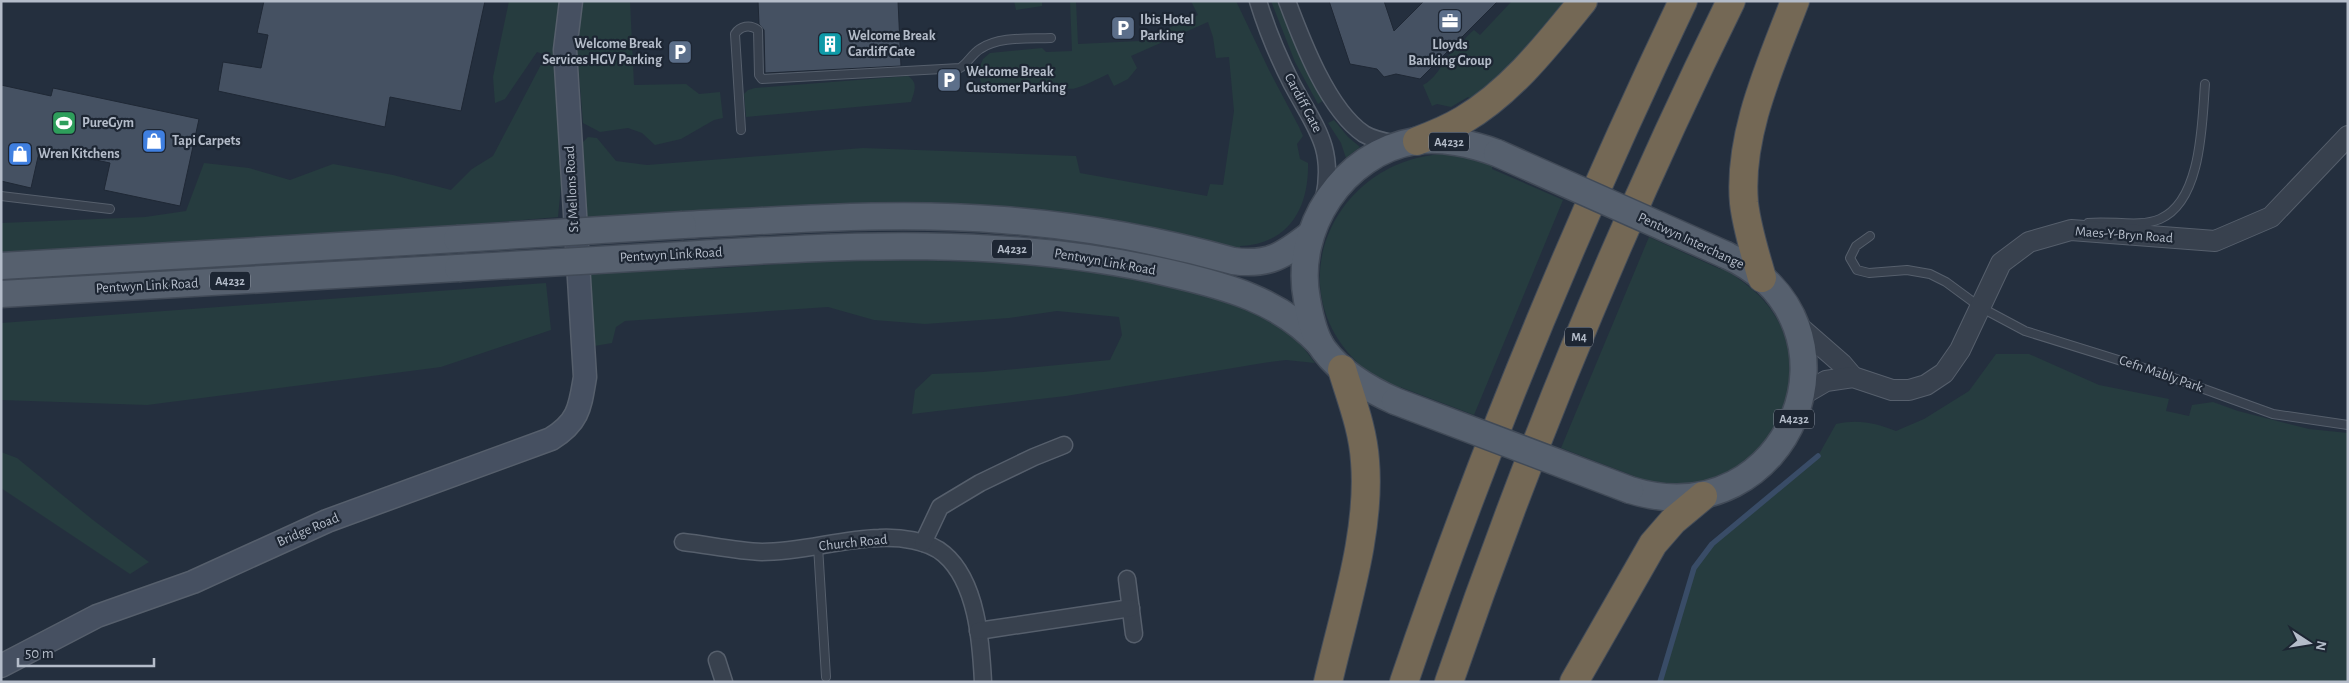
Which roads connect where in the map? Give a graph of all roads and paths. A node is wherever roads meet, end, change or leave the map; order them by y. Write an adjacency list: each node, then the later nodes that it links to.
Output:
1 (571, 1): 27 (main road, St Mellons Road)
2 (1253, 1): 8 (lane)
3 (1287, 1): 13 (street, Cardiff Gate)
4 (1583, 1): 13 (highway)
5 (1683, 1): 46 (highway)
6 (1731, 1): 47 (highway, M4)
7 (1795, 1): 21 (highway)
8 (1260, 9): 16 (street, Cardiff Gate)
9 (1051, 38): 11 (lane)
10 (2205, 84): 17 (lane)
11 (741, 130)
12 (2348, 136): 17 (street, Maes-Y-Bryn Road)
13 (1409, 143): 16 (main road, Pentwyn Interchange / A4232); 21 (main road, Pentwyn Interchange / A4232, bridge)
14 (1, 196): 15 (lane)
15 (110, 208)
16 (1322, 209): 18 (main road, Pentwyn Interchange / A4232)
17 (2070, 230): 23 (street, Maes-Y-Bryn Road)
18 (1311, 234): 20 (main road, Pentwyn Link Road / A4232, bridge); 25 (main road, Pentwyn Interchange / A4232)
19 (1870, 236): 23 (lane, Cefn Mably Park)
20 (1, 266)
21 (1762, 278): 24 (main road, Pentwyn Interchange / A4232)
22 (1, 294): 25 (main road, Pentwyn Link Road / A4232, bridge)
23 (1980, 307): 28 (street, Maes-Y-Bryn Road); 30 (lane, Cefn Mably Park)
24 (1795, 323): 28 (street, Maes-Y-Bryn Road); 29 (main road, Pentwyn Interchange / A4232)
25 (1320, 344): 26 (main road, Pentwyn Interchange / A4232)
26 (1342, 369): 32 (main road, Pentwyn Interchange / A4232, bridge); 45 (highway)
27 (585, 376): 41 (main road, Bridge Road)
28 (1853, 377): 29 (street, Maes-Y-Bryn Road)
29 (1802, 396): 32 (main road, Pentwyn Interchange / A4232)
30 (2348, 425)
31 (1064, 445): 34 (street)
32 (1704, 496): 48 (highway)
33 (683, 542): 35 (street, Church Road)
34 (923, 543): 35 (street, Church Road); 38 (street, Church Road)
35 (818, 546): 42 (lane)
36 (1127, 579): 37 (street)
37 (1131, 608): 38 (street); 39 (street)
38 (978, 632): 44 (street, Church Road)
39 (1134, 634)
40 (717, 660): 43 (street)
41 (1, 666)
42 (826, 677)
43 (724, 682)
44 (983, 682)
45 (1328, 682)
46 (1404, 682)
47 (1450, 682)
48 (1574, 682)

